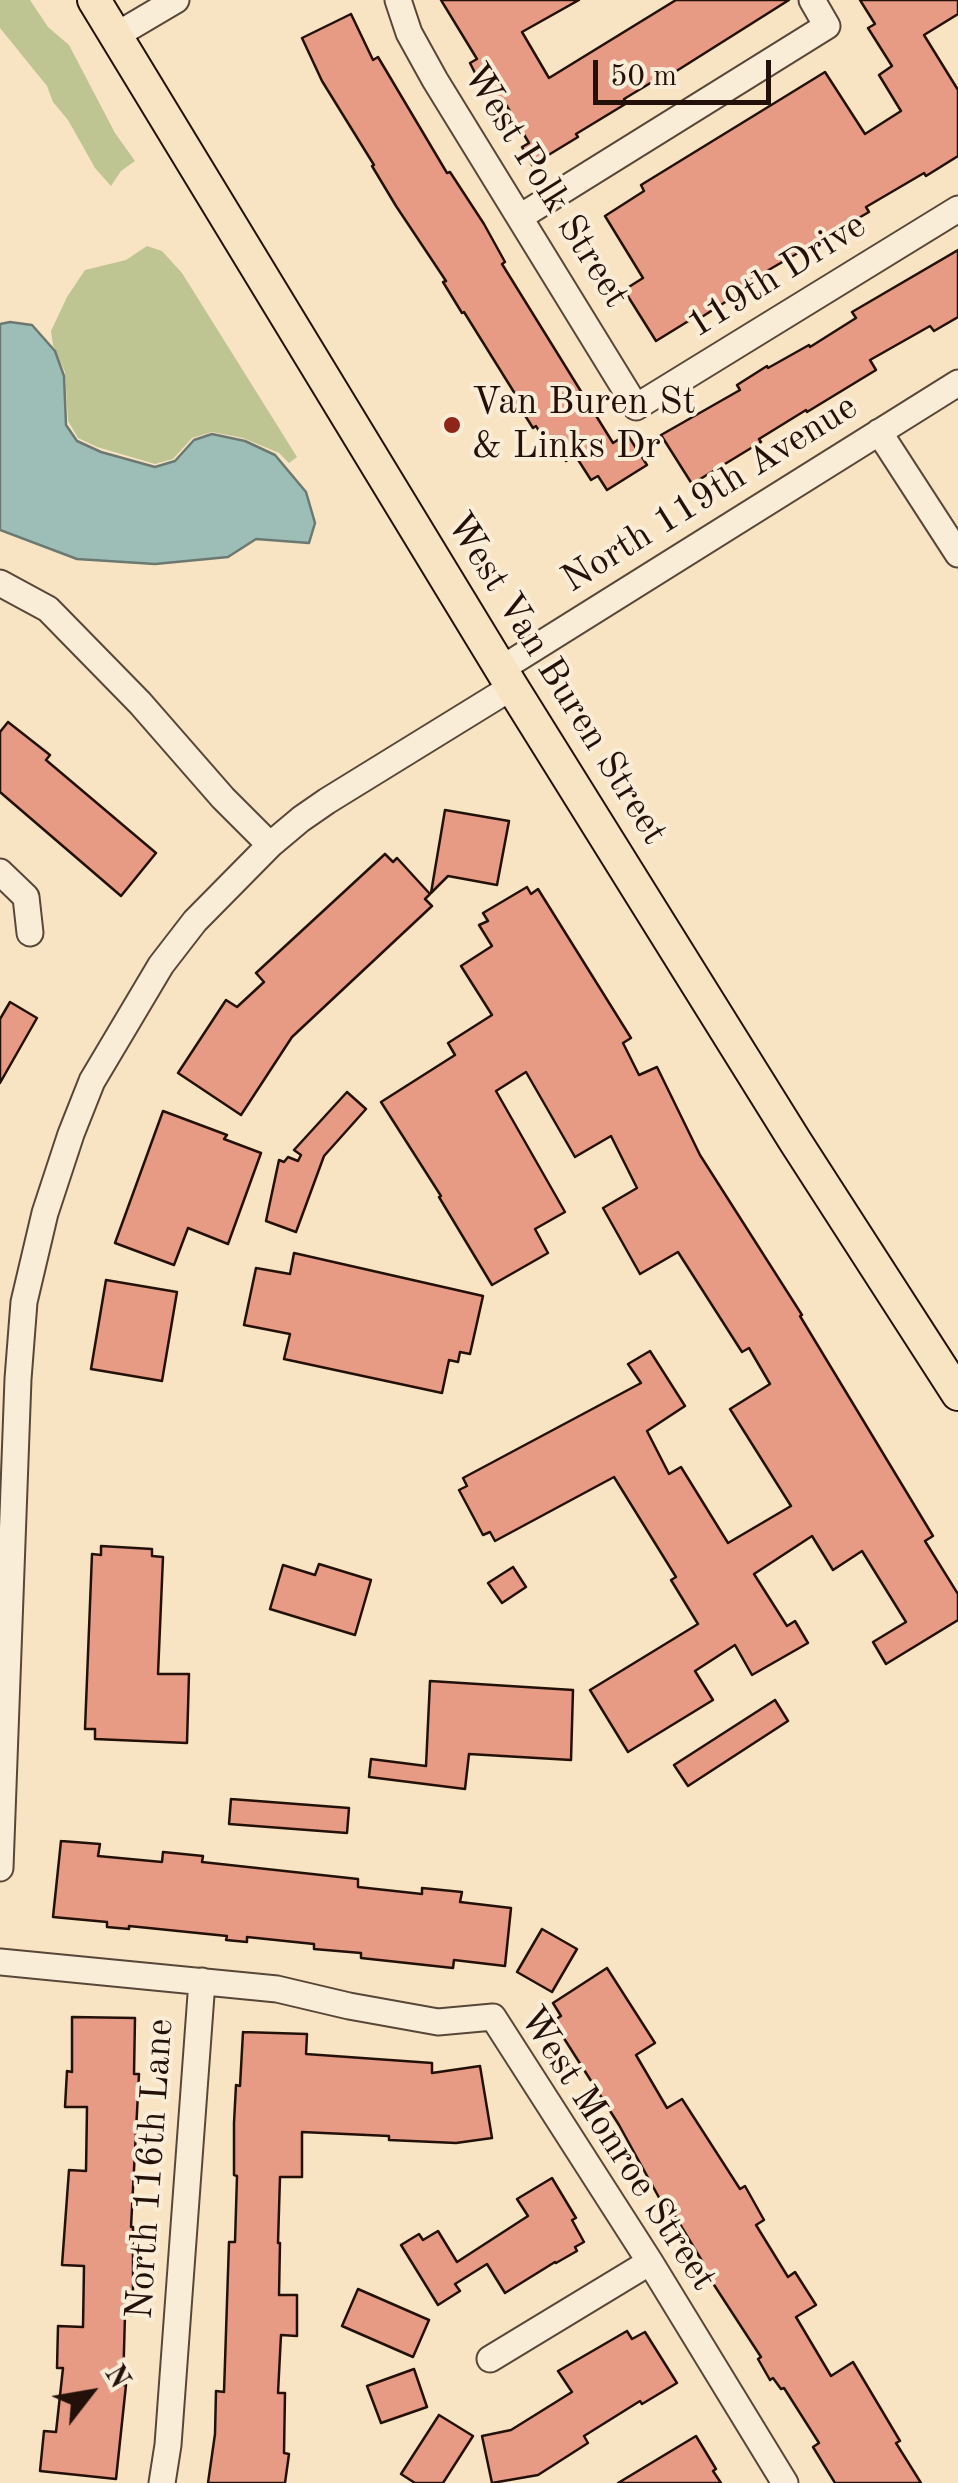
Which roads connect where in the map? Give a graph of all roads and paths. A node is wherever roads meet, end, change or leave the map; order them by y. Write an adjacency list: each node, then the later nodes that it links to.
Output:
1 (94, 0): 5 (main road, West Van Buren Street)
2 (176, 0): 5 (street)
3 (398, 0): 7 (street, West Polk Street)
4 (812, 0): 7 (street)
5 (115, 36): 13 (main road, West Van Buren Street)
6 (958, 209): 9 (street, 119th Drive)
7 (520, 217): 9 (street, West Polk Street)
8 (958, 383): 10 (street, North 119th Avenue)
9 (636, 406)
10 (879, 432): 11 (street); 13 (street, North 119th Avenue)
11 (958, 554)
12 (0, 583): 14 (street)
13 (507, 678): 14 (street, North 119th Avenue); 17 (main road, West Van Buren Street)
14 (270, 845): 18 (street, North 119th Avenue)
15 (0, 872): 16 (street)
16 (30, 933)
17 (958, 1394)
18 (0, 1868)
19 (0, 1962): 20 (street, West Monroe Street)
20 (202, 1980): 21 (street, West Monroe Street); 23 (street, North 116th Lane)
21 (650, 2262): 22 (street); 24 (street, West Monroe Street)
22 (490, 2359)
23 (162, 2483)
24 (785, 2483)

